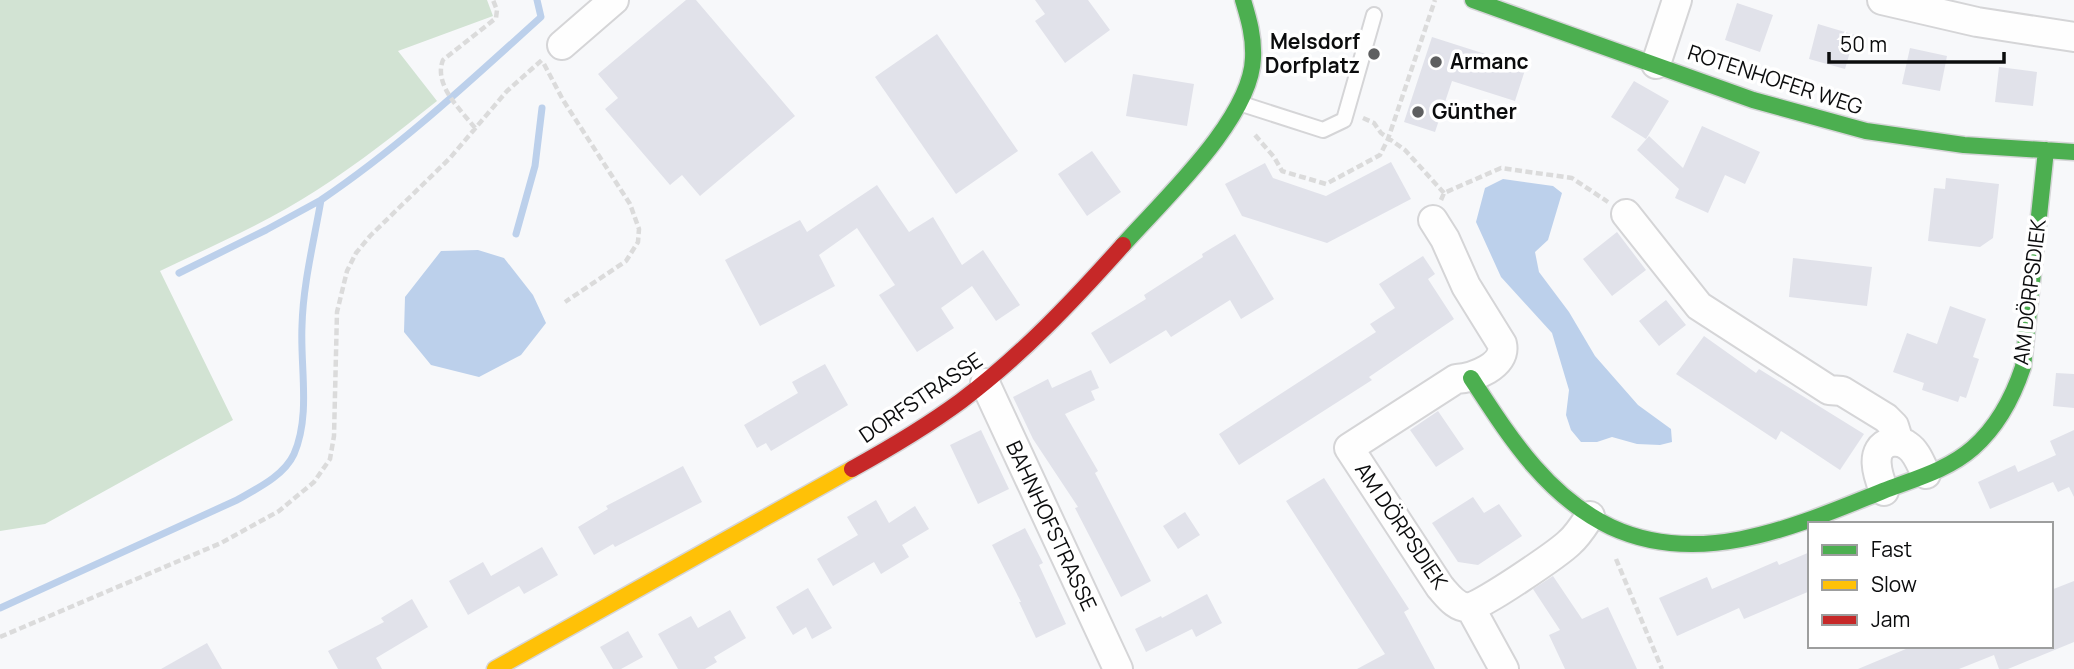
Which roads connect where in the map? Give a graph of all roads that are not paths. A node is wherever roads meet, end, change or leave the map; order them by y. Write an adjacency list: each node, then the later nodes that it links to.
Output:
1 (614, 0): 8 (street)
2 (1243, 0): 10 (street, DORFSTRASSE)
3 (1473, 0): 9 (street, ROTENHOFER WEG)
4 (1677, 0): 9 (street)
5 (1882, 0): 7 (street)
6 (1374, 15): 10 (lane)
7 (2074, 37)
8 (552, 53)
9 (1656, 64): 11 (street, ROTENHOFER WEG)
10 (1242, 104): 16 (street, DORFSTRASSE)
11 (2046, 150): 12 (street, ROTENHOFER WEG); 18 (street, AM DÖRPSDIEK)
12 (2074, 152)
13 (1626, 214): 17 (street)
14 (1433, 220): 15 (street, AM DÖRPSDIEK)
15 (1471, 378): 20 (street, AM DÖRPSDIEK); 21 (street, AM DÖRPSDIEK)
16 (985, 383): 22 (street, DORFSTRASSE); 23 (street, BAHNHOFSTRASSE)
17 (1899, 442): 18 (street); 19 (street)
18 (1926, 474): 19 (street, AM DÖRPSDIEK)
19 (1884, 491): 20 (street, AM DÖRPSDIEK)
20 (1603, 522): 21 (street)
21 (1470, 607): 24 (street, AM DÖRPSDIEK)
22 (495, 669)
23 (1118, 669)
24 (1504, 669)

